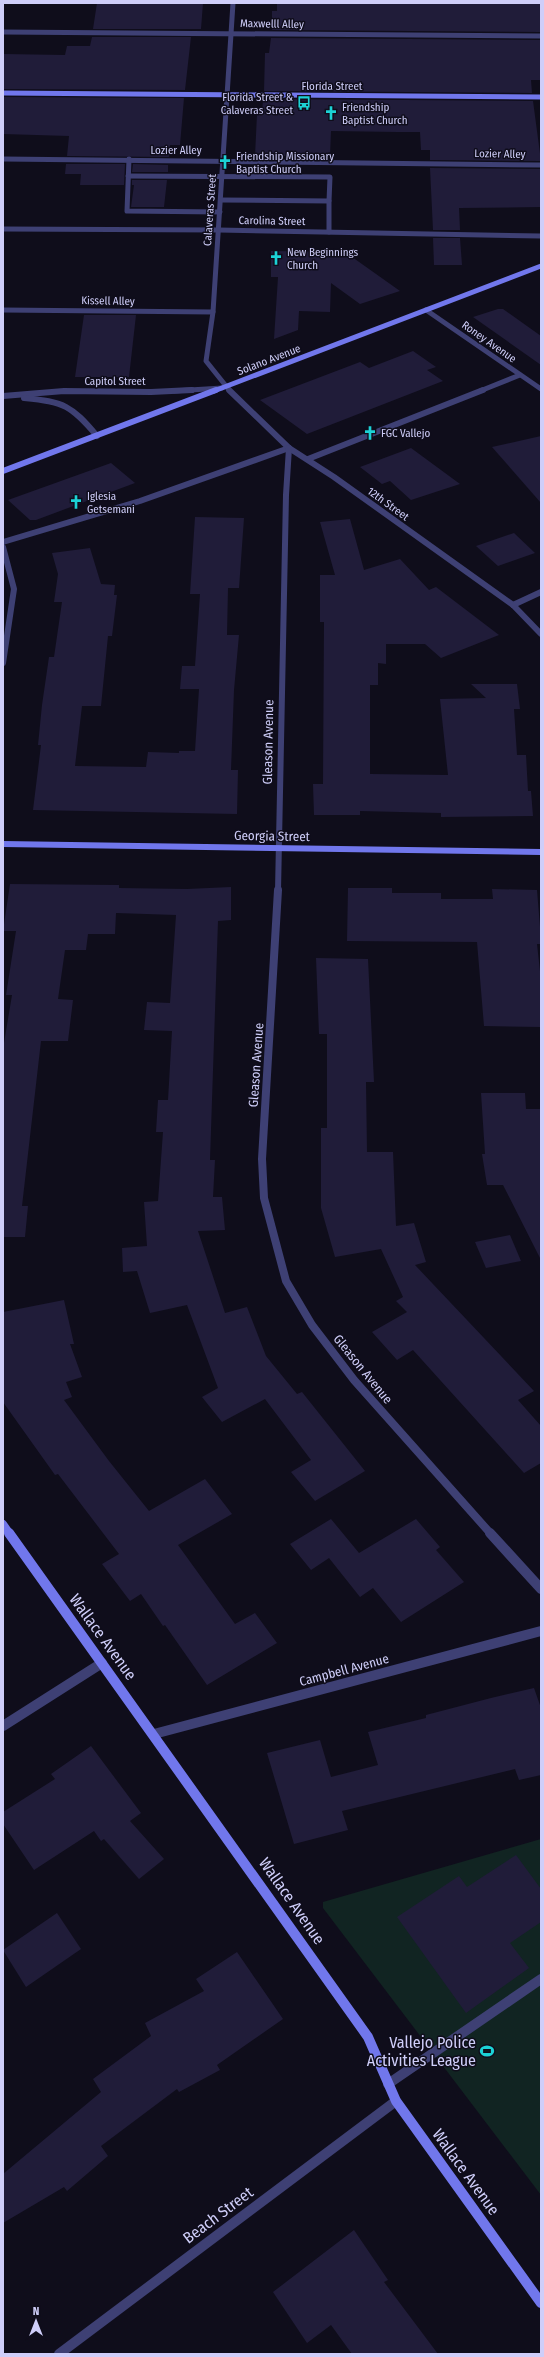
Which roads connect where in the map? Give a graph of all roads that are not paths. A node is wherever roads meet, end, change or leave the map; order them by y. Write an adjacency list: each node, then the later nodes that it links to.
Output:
1 (233, 3): 3 (street, Calaveras Street)
2 (3, 32): 3 (street, Maxwelll Alley)
3 (231, 33): 4 (street, Maxwelll Alley); 6 (street, Calaveras Street)
4 (541, 36)
5 (3, 93): 6 (street, Florida Street)
6 (227, 94): 7 (street, Florida Street); 10 (street, Calaveras Street)
7 (541, 97)
8 (3, 159): 9 (street, Lozier Alley)
9 (129, 160): 10 (street, Lozier Alley); 12 (street)
10 (224, 160): 11 (street, Lozier Alley); 13 (street, Calaveras Street)
11 (541, 165)
12 (128, 176): 13 (street); 16 (street)
13 (222, 176): 14 (street, Calaveras Street); 15 (street)
14 (221, 200): 15 (street); 16 (street, Calaveras Street)
15 (329, 201): 19 (street)
16 (220, 212): 18 (street, Calaveras Street)
17 (3, 229): 18 (street, Carolina Street)
18 (219, 230): 19 (street, Carolina Street); 24 (street, Calaveras Street)
19 (329, 232): 20 (street, Carolina Street)
20 (541, 236)
21 (541, 266): 23 (street, Solano Avenue)
22 (3, 310): 24 (street, Kissell Alley)
23 (426, 310): 25 (street, Roney Avenue); 26 (street, Solano Avenue)
24 (214, 312): 26 (street, Calaveras Street)
25 (520, 375): 27 (street, Roney Avenue); 31 (street)
26 (226, 387): 28 (street, Capitol Street); 29 (street, Solano Avenue); 30 (street, 12th Street)
27 (541, 389)
28 (5, 396): 29 (street)
29 (97, 436): 32 (street, Solano Avenue)
30 (289, 448): 31 (street, 12th Street); 33 (street); 40 (street, Gleason Avenue)
31 (308, 459): 36 (street, 12th Street)
32 (3, 471)
33 (3, 542)
34 (3, 547): 38 (street)
35 (541, 592): 36 (street)
36 (513, 605): 37 (street, 12th Street)
37 (541, 634)
38 (3, 663)
39 (3, 844): 40 (street, Georgia Street)
40 (278, 848): 41 (street, Georgia Street); 43 (street, Gleason Avenue)
41 (541, 852)
42 (3, 1524): 45 (street, Wallace Avenue)
43 (541, 1589)
44 (541, 1631): 47 (street, Campbell Avenue)
45 (102, 1663): 46 (street); 47 (street, Wallace Avenue)
46 (3, 1726)
47 (154, 1734): 49 (street, Wallace Avenue)
48 (541, 1979): 49 (street)
49 (388, 2084): 50 (street, Wallace Avenue)
50 (396, 2101): 51 (street, Wallace Avenue); 52 (street, Beach Street)
51 (541, 2303)
52 (59, 2354)

